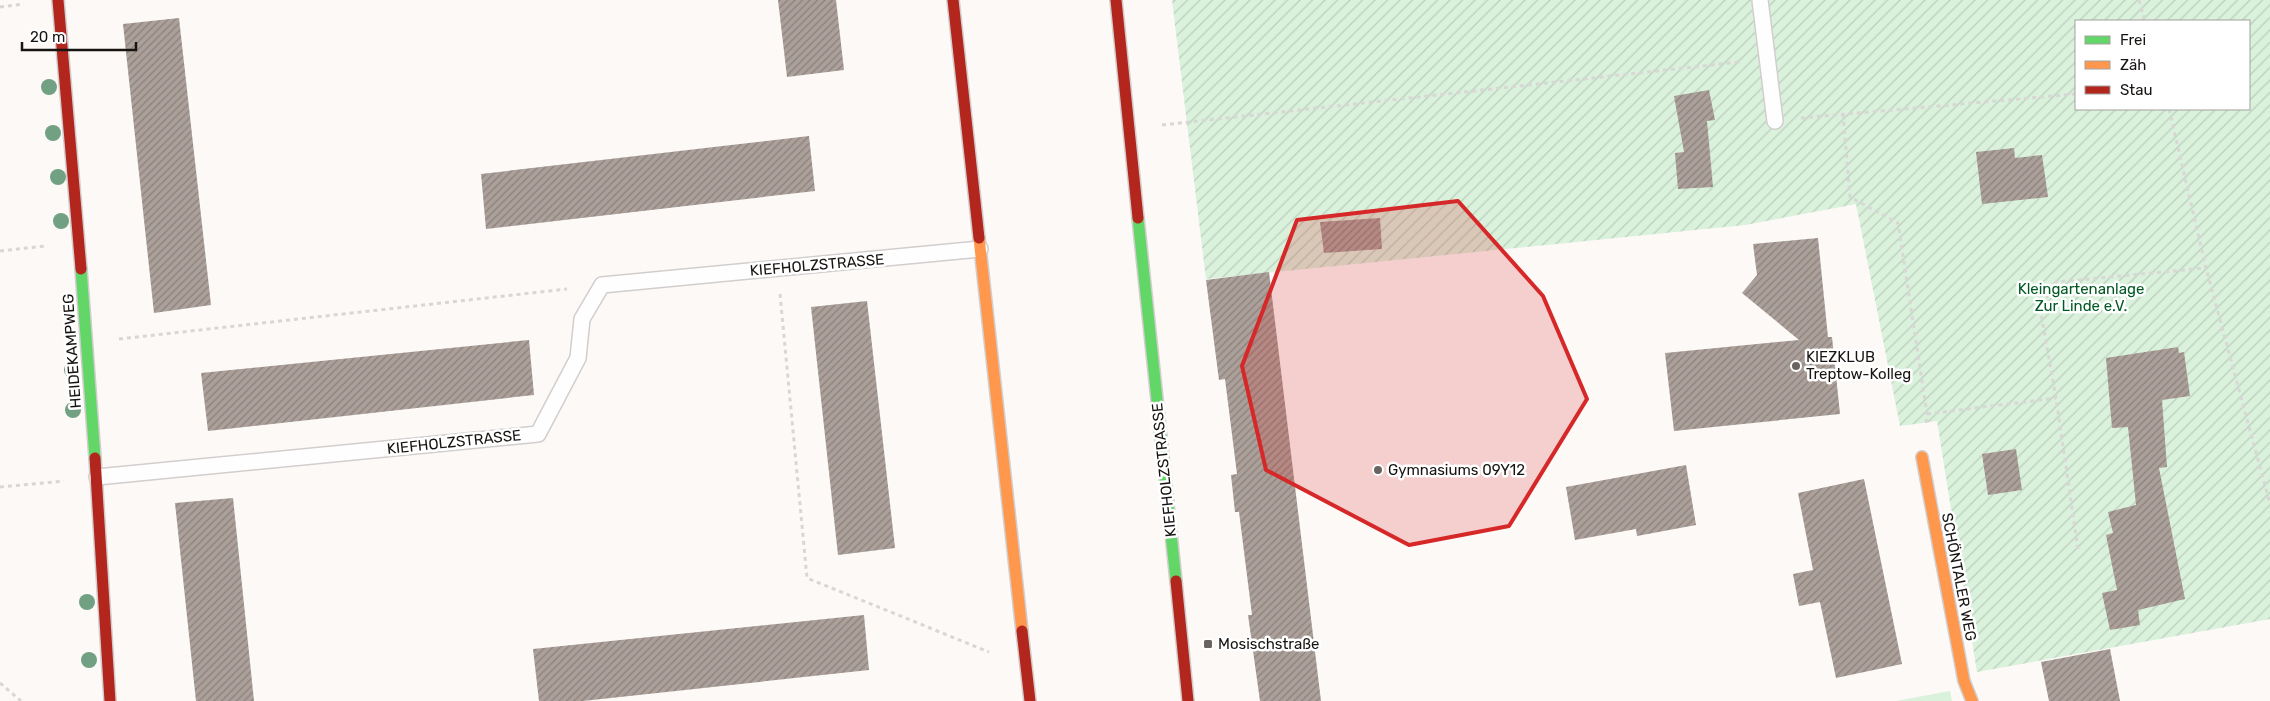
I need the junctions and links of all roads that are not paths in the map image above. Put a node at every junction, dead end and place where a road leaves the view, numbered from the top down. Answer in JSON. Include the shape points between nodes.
{"nodes":[{"id":1,"x":58,"y":0,"type":"edge"},
{"id":2,"x":953,"y":0,"type":"edge"},
{"id":3,"x":1116,"y":0,"type":"edge"},
{"id":4,"x":1760,"y":0,"type":"edge"},
{"id":5,"x":1776,"y":121,"type":"road end"},
{"id":6,"x":980,"y":249,"type":"junction"},
{"id":7,"x":1922,"y":457,"type":"road end"},
{"id":8,"x":97,"y":477,"type":"junction"},
{"id":9,"x":110,"y":701,"type":"edge"},
{"id":10,"x":1030,"y":701,"type":"edge"},
{"id":11,"x":1188,"y":701,"type":"edge"},
{"id":12,"x":1972,"y":701,"type":"edge"}],
"edges":[{"from":1,"to":8,"type":"street","name":"HEIDEKAMPWEG"},
{"from":2,"to":6,"type":"street"},
{"from":3,"to":11,"type":"street","name":"KIEFHOLZSTRASSE"},
{"from":4,"to":5,"type":"lane"},
{"from":6,"to":8,"type":"lane","name":"KIEFHOLZSTRASSE","via":[[602,285],[582,319],[578,358],[538,434]]},
{"from":6,"to":10,"type":"street"},
{"from":7,"to":12,"type":"street","name":"SCHÖNTALER WEG","via":[[1964,681]]},
{"from":8,"to":9,"type":"street","name":"HEIDEKAMPWEG"}]}
